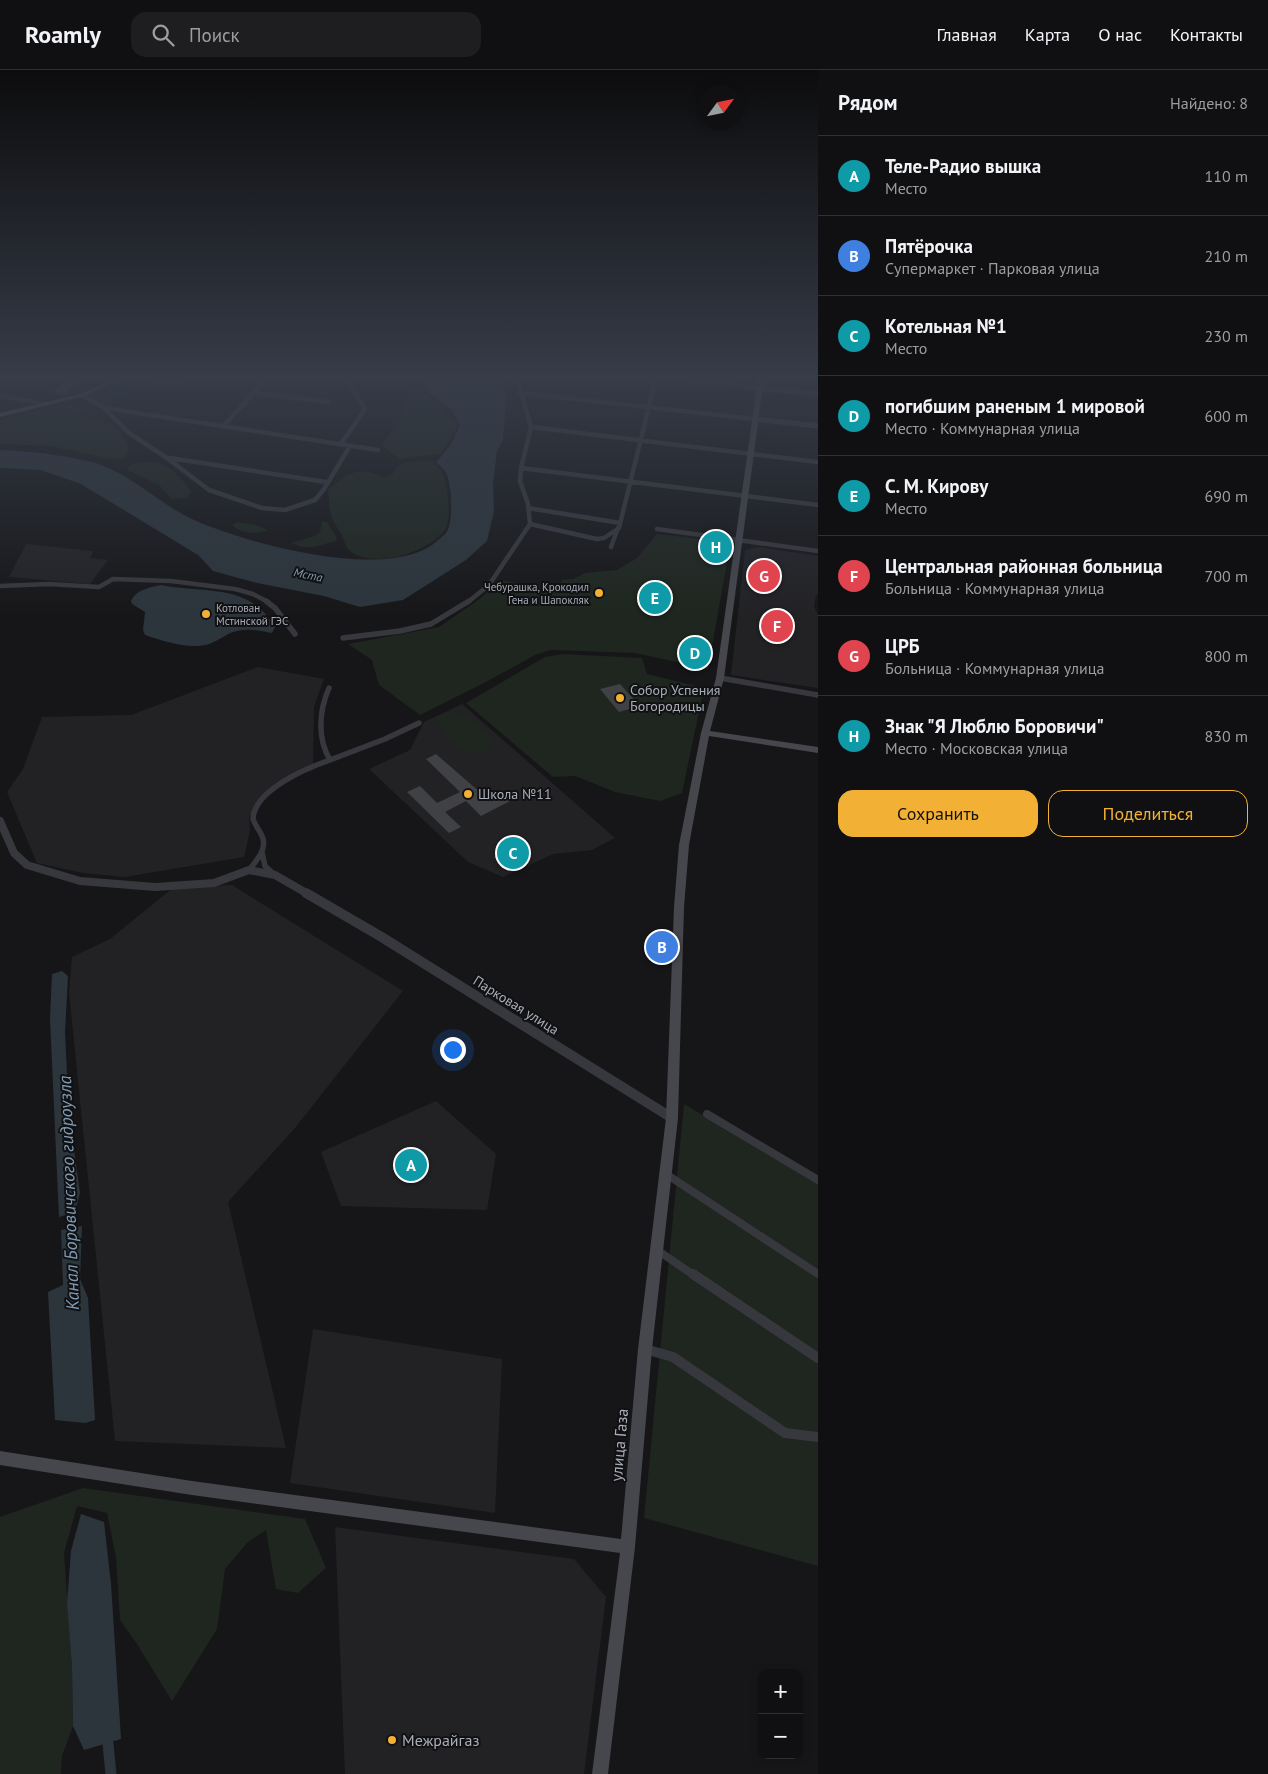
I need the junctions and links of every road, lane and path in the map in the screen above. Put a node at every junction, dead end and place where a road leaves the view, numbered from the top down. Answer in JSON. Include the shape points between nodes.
{"nodes":[{"id":1,"x":167,"y":458,"type":"joint"},
{"id":2,"x":342,"y":458,"type":"edge"},
{"id":3,"x":524,"y":458,"type":"edge"},
{"id":4,"x":636,"y":458,"type":"edge"},
{"id":5,"x":749,"y":458,"type":"edge"},
{"id":6,"x":780,"y":458,"type":"edge"},
{"id":7,"x":818,"y":462,"type":"edge"},
{"id":8,"x":521,"y":468,"type":"junction"},
{"id":9,"x":326,"y":482,"type":"junction"},
{"id":10,"x":628,"y":482,"type":"junction"},
{"id":11,"x":744,"y":496,"type":"junction"},
{"id":12,"x":818,"y":505,"type":"edge"},
{"id":13,"x":528,"y":508,"type":"junction"},
{"id":14,"x":530,"y":524,"type":"junction"},
{"id":15,"x":620,"y":526,"type":"junction"},
{"id":16,"x":657,"y":529,"type":"dead end"},
{"id":17,"x":739,"y":540,"type":"junction"},
{"id":18,"x":611,"y":547,"type":"dead end"},
{"id":19,"x":818,"y":551,"type":"edge"},
{"id":20,"x":0,"y":586,"type":"edge"},
{"id":21,"x":295,"y":634,"type":"dead end"},
{"id":22,"x":343,"y":638,"type":"dead end"},
{"id":23,"x":720,"y":678,"type":"junction"},
{"id":24,"x":329,"y":688,"type":"dead end"},
{"id":25,"x":818,"y":695,"type":"edge"},
{"id":26,"x":419,"y":723,"type":"dead end"},
{"id":27,"x":705,"y":733,"type":"junction"},
{"id":28,"x":818,"y":750,"type":"edge"},
{"id":29,"x":330,"y":760,"type":"junction"},
{"id":30,"x":0,"y":821,"type":"edge"},
{"id":31,"x":262,"y":851,"type":"junction"},
{"id":32,"x":249,"y":870,"type":"junction"},
{"id":33,"x":275,"y":875,"type":"junction"},
{"id":34,"x":707,"y":1114,"type":"dead end"},
{"id":35,"x":672,"y":1118,"type":"junction"},
{"id":36,"x":666,"y":1174,"type":"junction"},
{"id":37,"x":818,"y":1180,"type":"edge"},
{"id":38,"x":657,"y":1250,"type":"junction"},
{"id":39,"x":818,"y":1274,"type":"edge"},
{"id":40,"x":645,"y":1349,"type":"junction"},
{"id":41,"x":818,"y":1358,"type":"edge"},
{"id":42,"x":818,"y":1438,"type":"edge"},
{"id":43,"x":0,"y":1458,"type":"edge"},
{"id":44,"x":628,"y":1547,"type":"junction"},
{"id":45,"x":600,"y":1774,"type":"edge"}],
"edges":[{"from":1,"to":9,"type":"street"},
{"from":1,"to":9,"type":"street","via":[[209,490],[262,508],[285,510],[315,500]]},
{"from":2,"to":9,"type":"street"},
{"from":3,"to":8,"type":"street"},
{"from":4,"to":10,"type":"street"},
{"from":5,"to":11,"type":"main road"},
{"from":6,"to":7,"type":"street"},
{"from":8,"to":10,"type":"street"},
{"from":8,"to":13,"type":"street","via":[[520,481]]},
{"from":10,"to":11,"type":"street"},
{"from":10,"to":15,"type":"street"},
{"from":11,"to":12,"type":"street"},
{"from":11,"to":17,"type":"main road"},
{"from":13,"to":14,"type":"street"},
{"from":13,"to":15,"type":"street"},
{"from":14,"to":15,"type":"street","via":[[597,539],[604,538]]},
{"from":14,"to":22,"type":"street","via":[[489,585],[462,607],[431,624]]},
{"from":15,"to":18,"type":"street"},
{"from":16,"to":17,"type":"street"},
{"from":17,"to":19,"type":"street"},
{"from":17,"to":23,"type":"main road"},
{"from":20,"to":21,"type":"street","via":[[35,583],[100,587],[113,579],[225,586],[269,602]]},
{"from":23,"to":25,"type":"street"},
{"from":23,"to":27,"type":"main road"},
{"from":24,"to":29,"type":"street","via":[[321,719],[324,752]]},
{"from":26,"to":29,"type":"street"},
{"from":27,"to":28,"type":"main road"},
{"from":27,"to":35,"type":"main road","via":[[684,845]]},
{"from":29,"to":31,"type":"street","via":[[289,776],[254,811],[253,818],[264,844]]},
{"from":30,"to":32,"type":"street","via":[[14,853],[27,865],[80,881],[155,887],[214,883]]},
{"from":31,"to":32,"type":"street"},
{"from":31,"to":33,"type":"street","via":[[265,866]]},
{"from":32,"to":33,"type":"street","name":"Парковая улица"},
{"from":33,"to":35,"type":"street","name":"Парковая улица","via":[[380,936]]},
{"from":34,"to":37,"type":"street"},
{"from":35,"to":36,"type":"main road","name":"улица Газа"},
{"from":36,"to":38,"type":"main road","name":"улица Газа"},
{"from":36,"to":39,"type":"street"},
{"from":38,"to":40,"type":"main road","name":"улица Газа"},
{"from":38,"to":41,"type":"street"},
{"from":40,"to":42,"type":"street","via":[[672,1357],[785,1433]]},
{"from":40,"to":44,"type":"main road","name":"улица Газа"},
{"from":43,"to":44,"type":"main road","via":[[192,1488]]},
{"from":44,"to":45,"type":"main road","name":"улица Газа"}]}
